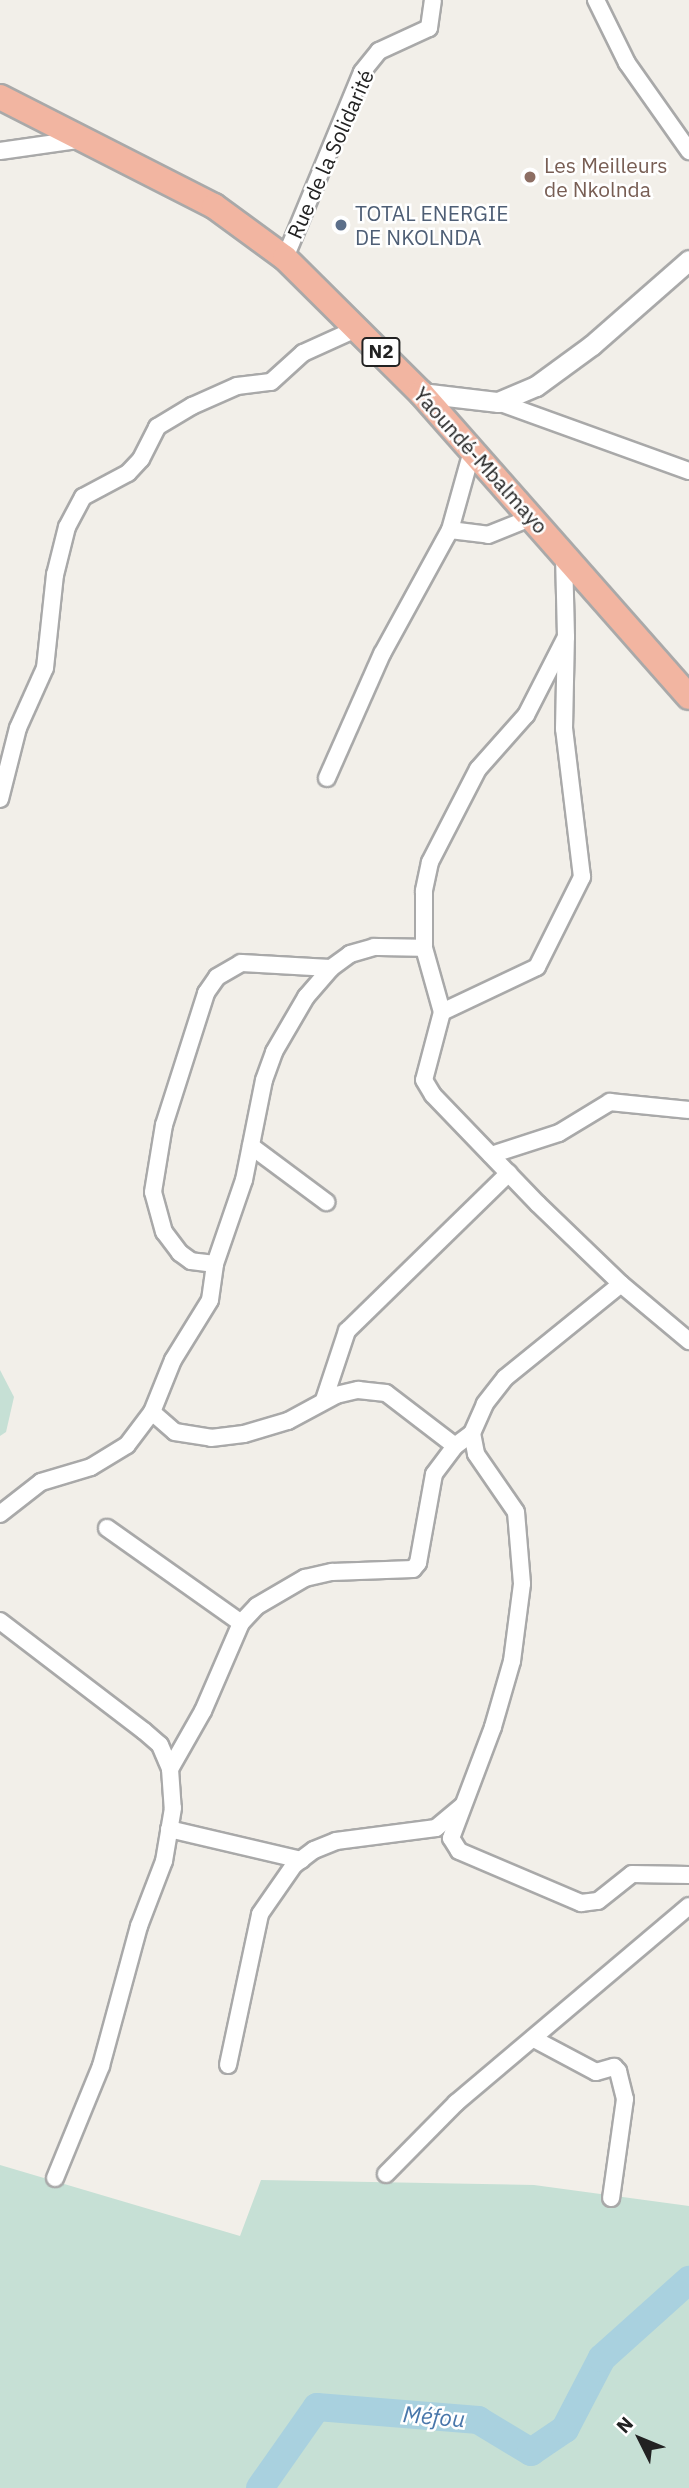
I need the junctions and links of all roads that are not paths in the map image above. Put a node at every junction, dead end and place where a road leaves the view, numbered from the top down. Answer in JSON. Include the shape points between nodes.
{"nodes":[{"id":1,"x":433,"y":0,"type":"edge"},
{"id":2,"x":596,"y":0,"type":"edge"},
{"id":3,"x":0,"y":97,"type":"edge"},
{"id":4,"x":86,"y":139,"type":"junction"},
{"id":5,"x":0,"y":151,"type":"edge"},
{"id":6,"x":689,"y":151,"type":"edge"},
{"id":7,"x":285,"y":258,"type":"junction"},
{"id":8,"x":689,"y":260,"type":"edge"},
{"id":9,"x":358,"y":328,"type":"junction"},
{"id":10,"x":421,"y":393,"type":"junction"},
{"id":11,"x":498,"y":402,"type":"junction"},
{"id":12,"x":472,"y":451,"type":"junction"},
{"id":13,"x":689,"y":471,"type":"edge"},
{"id":14,"x":533,"y":517,"type":"junction"},
{"id":15,"x":450,"y":530,"type":"junction"},
{"id":16,"x":563,"y":550,"type":"junction"},
{"id":17,"x":566,"y":637,"type":"junction"},
{"id":18,"x":689,"y":697,"type":"edge"},
{"id":19,"x":327,"y":778,"type":"dead end"},
{"id":20,"x":0,"y":799,"type":"edge"},
{"id":21,"x":424,"y":948,"type":"junction"},
{"id":22,"x":331,"y":968,"type":"junction"},
{"id":23,"x":442,"y":1012,"type":"junction"},
{"id":24,"x":689,"y":1110,"type":"edge"},
{"id":25,"x":251,"y":1146,"type":"junction"},
{"id":26,"x":491,"y":1155,"type":"junction"},
{"id":27,"x":509,"y":1173,"type":"junction"},
{"id":28,"x":326,"y":1202,"type":"dead end"},
{"id":29,"x":215,"y":1265,"type":"junction"},
{"id":30,"x":621,"y":1284,"type":"junction"},
{"id":31,"x":689,"y":1341,"type":"edge"},
{"id":32,"x":324,"y":1400,"type":"junction"},
{"id":33,"x":152,"y":1412,"type":"junction"},
{"id":34,"x":472,"y":1433,"type":"junction"},
{"id":35,"x":454,"y":1446,"type":"junction"},
{"id":36,"x":0,"y":1514,"type":"edge"},
{"id":37,"x":107,"y":1528,"type":"dead end"},
{"id":38,"x":0,"y":1621,"type":"edge"},
{"id":39,"x":241,"y":1623,"type":"junction"},
{"id":40,"x":170,"y":1769,"type":"junction"},
{"id":41,"x":464,"y":1805,"type":"junction"},
{"id":42,"x":169,"y":1829,"type":"junction"},
{"id":43,"x":300,"y":1860,"type":"junction"},
{"id":44,"x":689,"y":1875,"type":"edge"},
{"id":45,"x":689,"y":1906,"type":"edge"},
{"id":46,"x":534,"y":2039,"type":"junction"},
{"id":47,"x":228,"y":2065,"type":"dead end"},
{"id":48,"x":386,"y":2174,"type":"dead end"},
{"id":49,"x":55,"y":2178,"type":"dead end"},
{"id":50,"x":611,"y":2198,"type":"dead end"}],
"edges":[{"from":1,"to":7,"type":"street","name":"Rue de la Solidarité","via":[[429,29],[379,51],[362,72]]},
{"from":2,"to":6,"type":"street","via":[[627,64]]},
{"from":3,"to":4,"type":"highway","name":"Yaoundé-Mbalmayo","number":"N2"},
{"from":4,"to":5,"type":"street"},
{"from":4,"to":7,"type":"highway","name":"Yaoundé-Mbalmayo","number":"N2","via":[[214,206]]},
{"from":7,"to":9,"type":"highway","name":"Yaoundé-Mbalmayo","number":"N2"},
{"from":8,"to":11,"type":"street","via":[[592,345],[536,386]]},
{"from":9,"to":10,"type":"highway","name":"Yaoundé-Mbalmayo","number":"N2"},
{"from":9,"to":20,"type":"street","via":[[303,353],[271,382],[237,386],[158,427],[141,460],[128,473],[83,497],[67,527],[55,575],[45,668],[18,728]]},
{"from":10,"to":11,"type":"street"},
{"from":10,"to":12,"type":"highway","name":"Yaoundé-Mbalmayo","number":"N2"},
{"from":11,"to":13,"type":"street"},
{"from":12,"to":14,"type":"highway","name":"Yaoundé-Mbalmayo","number":"N2"},
{"from":12,"to":15,"type":"street"},
{"from":14,"to":15,"type":"street","via":[[488,535]]},
{"from":14,"to":16,"type":"highway","name":"Yaoundé-Mbalmayo","number":"N2"},
{"from":15,"to":19,"type":"street","via":[[382,654]]},
{"from":16,"to":17,"type":"street"},
{"from":16,"to":18,"type":"highway","name":"Yaoundé-Mbalmayo","number":"N2"},
{"from":17,"to":21,"type":"street","via":[[526,715],[478,769],[440,841],[424,891]]},
{"from":17,"to":23,"type":"street","via":[[564,729],[582,877],[537,967]]},
{"from":21,"to":22,"type":"street","via":[[374,947]]},
{"from":21,"to":23,"type":"street"},
{"from":22,"to":25,"type":"street","via":[[306,997],[274,1052]]},
{"from":22,"to":29,"type":"street","via":[[241,962],[217,977],[206,993],[164,1125],[153,1192],[164,1232],[180,1253],[191,1261]]},
{"from":23,"to":26,"type":"street","via":[[424,1080]]},
{"from":24,"to":26,"type":"street","via":[[610,1102],[559,1133]]},
{"from":25,"to":28,"type":"street"},
{"from":25,"to":29,"type":"street"},
{"from":26,"to":27,"type":"street"},
{"from":27,"to":30,"type":"street"},
{"from":27,"to":32,"type":"street","via":[[347,1331]]},
{"from":29,"to":33,"type":"street","via":[[210,1300],[173,1360]]},
{"from":30,"to":31,"type":"street"},
{"from":30,"to":34,"type":"street","via":[[505,1378],[485,1404]]},
{"from":32,"to":33,"type":"street","via":[[288,1421],[211,1438],[175,1432]]},
{"from":32,"to":35,"type":"street","via":[[358,1390],[386,1393]]},
{"from":33,"to":36,"type":"street","via":[[127,1445],[91,1467],[41,1482]]},
{"from":34,"to":35,"type":"street"},
{"from":34,"to":41,"type":"street","via":[[476,1454],[516,1512],[522,1584],[508,1674]]},
{"from":35,"to":39,"type":"street","via":[[434,1474],[418,1563],[413,1569],[332,1572],[305,1578],[257,1606]]},
{"from":37,"to":39,"type":"street"},
{"from":38,"to":40,"type":"street","via":[[144,1731],[160,1745]]},
{"from":39,"to":40,"type":"street","via":[[203,1712]]},
{"from":40,"to":42,"type":"street","via":[[173,1808]]},
{"from":41,"to":43,"type":"street","via":[[436,1828],[336,1841]]},
{"from":41,"to":44,"type":"street","via":[[451,1838],[459,1851],[581,1903],[598,1901],[632,1874]]},
{"from":42,"to":43,"type":"street"},
{"from":42,"to":49,"type":"street","via":[[164,1861],[139,1927],[101,2066]]},
{"from":43,"to":47,"type":"street","via":[[277,1884],[260,1914]]},
{"from":45,"to":46,"type":"street"},
{"from":46,"to":48,"type":"street","via":[[456,2103]]},
{"from":46,"to":50,"type":"street","via":[[596,2071],[614,2067],[618,2071],[625,2099]]}]}
